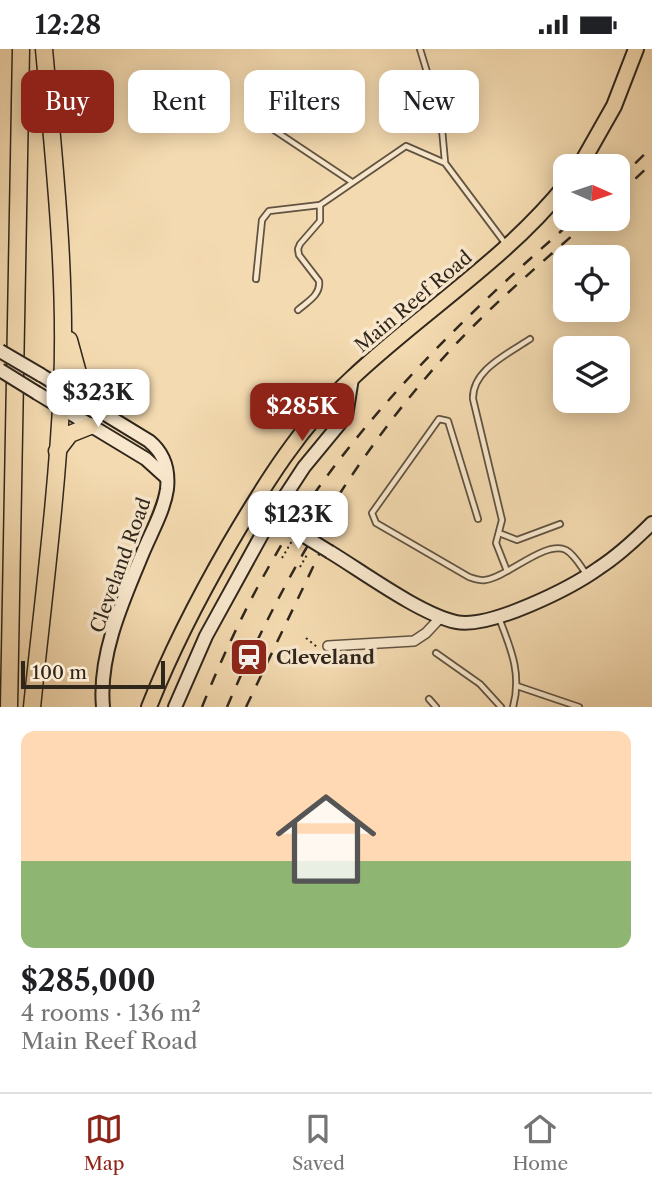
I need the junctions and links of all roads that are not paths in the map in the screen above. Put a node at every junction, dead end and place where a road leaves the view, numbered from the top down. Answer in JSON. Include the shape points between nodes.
{"nodes":[{"id":1,"x":21,"y":49,"type":"edge"},
{"id":2,"x":44,"y":49,"type":"edge"},
{"id":3,"x":420,"y":49,"type":"edge"},
{"id":4,"x":636,"y":49,"type":"edge"},
{"id":5,"x":278,"y":133,"type":"edge"},
{"id":6,"x":587,"y":154,"type":"edge"},
{"id":7,"x":445,"y":163,"type":"junction"},
{"id":8,"x":352,"y":182,"type":"junction"},
{"id":9,"x":553,"y":200,"type":"edge"},
{"id":10,"x":320,"y":205,"type":"junction"},
{"id":11,"x":508,"y":246,"type":"junction"},
{"id":12,"x":59,"y":247,"type":"junction"},
{"id":13,"x":256,"y":279,"type":"dead end"},
{"id":14,"x":298,"y":310,"type":"dead end"},
{"id":15,"x":530,"y":339,"type":"dead end"},
{"id":16,"x":0,"y":351,"type":"edge"},
{"id":17,"x":0,"y":370,"type":"edge"},
{"id":18,"x":352,"y":378,"type":"junction"},
{"id":19,"x":62,"y":387,"type":"junction"},
{"id":20,"x":60,"y":408,"type":"junction"},
{"id":21,"x":102,"y":411,"type":"junction"},
{"id":22,"x":90,"y":426,"type":"junction"},
{"id":23,"x":56,"y":453,"type":"junction"},
{"id":24,"x":167,"y":478,"type":"junction"},
{"id":25,"x":278,"y":519,"type":"junction"},
{"id":26,"x":478,"y":519,"type":"dead end"},
{"id":27,"x":652,"y":523,"type":"edge"},
{"id":28,"x":560,"y":524,"type":"dead end"},
{"id":29,"x":499,"y":533,"type":"junction"},
{"id":30,"x":507,"y":571,"type":"junction"},
{"id":31,"x":587,"y":576,"type":"junction"},
{"id":32,"x":441,"y":617,"type":"junction"},
{"id":33,"x":498,"y":617,"type":"junction"},
{"id":34,"x":328,"y":646,"type":"road end"},
{"id":35,"x":436,"y":653,"type":"dead end"},
{"id":36,"x":517,"y":686,"type":"junction"},
{"id":37,"x":429,"y":699,"type":"dead end"},
{"id":38,"x":9,"y":707,"type":"edge"},
{"id":39,"x":32,"y":707,"type":"edge"},
{"id":40,"x":103,"y":707,"type":"edge"},
{"id":41,"x":149,"y":707,"type":"edge"},
{"id":42,"x":176,"y":707,"type":"edge"},
{"id":43,"x":436,"y":707,"type":"edge"},
{"id":44,"x":501,"y":707,"type":"edge"},
{"id":45,"x":513,"y":707,"type":"edge"},
{"id":46,"x":579,"y":707,"type":"edge"}],
"edges":[{"from":1,"to":38,"type":"highway"},
{"from":2,"to":12,"type":"highway"},
{"from":3,"to":7,"type":"lane","via":[[440,118]]},
{"from":4,"to":6,"type":"main road","via":[[614,106]]},
{"from":5,"to":8,"type":"lane"},
{"from":7,"to":8,"type":"lane","via":[[406,146]]},
{"from":7,"to":11,"type":"lane"},
{"from":8,"to":10,"type":"lane"},
{"from":9,"to":11,"type":"main road","name":"Main Reef Road"},
{"from":10,"to":13,"type":"lane","via":[[265,214]]},
{"from":10,"to":14,"type":"lane","via":[[320,221],[299,249],[320,286]]},
{"from":11,"to":18,"type":"main road","name":"Main Reef Road"},
{"from":12,"to":19,"type":"highway"},
{"from":12,"to":21,"type":"highway","via":[[73,362]]},
{"from":15,"to":29,"type":"lane","via":[[480,375],[472,391],[502,520]]},
{"from":16,"to":19,"type":"street","name":"Cleveland Road","bridge":true},
{"from":17,"to":20,"type":"street","name":"Cleveland Road","bridge":true},
{"from":18,"to":25,"type":"street","via":[[346,416],[304,467]]},
{"from":18,"to":41,"type":"main road","name":"Main Reef Road","via":[[304,429],[248,512],[194,608]]},
{"from":19,"to":20,"type":"highway"},
{"from":19,"to":21,"type":"street","name":"Cleveland Road"},
{"from":20,"to":22,"type":"street","name":"Cleveland Road"},
{"from":20,"to":23,"type":"highway"},
{"from":21,"to":24,"type":"street","name":"Cleveland Road","via":[[156,447],[167,465]]},
{"from":22,"to":23,"type":"highway","via":[[71,433]]},
{"from":22,"to":24,"type":"street","name":"Cleveland Road","via":[[146,459]]},
{"from":23,"to":39,"type":"highway"},
{"from":24,"to":40,"type":"street","name":"Cleveland Road","via":[[165,498],[113,635],[103,678]]},
{"from":25,"to":32,"type":"street","bridge":true},
{"from":25,"to":42,"type":"street","via":[[206,636]]},
{"from":26,"to":30,"type":"lane","via":[[448,421],[439,419],[372,513],[373,519],[469,577],[488,580]]},
{"from":27,"to":31,"type":"street","via":[[611,561]]},
{"from":28,"to":29,"type":"lane","via":[[524,539]]},
{"from":29,"to":30,"type":"lane","via":[[497,549]]},
{"from":30,"to":31,"type":"lane","via":[[559,548],[574,557]]},
{"from":31,"to":33,"type":"street"},
{"from":32,"to":33,"type":"street","via":[[466,623]]},
{"from":32,"to":34,"type":"street","via":[[414,641]]},
{"from":33,"to":36,"type":"lane","via":[[516,663]]},
{"from":35,"to":44,"type":"lane","via":[[480,684]]},
{"from":36,"to":45,"type":"lane"},
{"from":36,"to":46,"type":"lane"},
{"from":37,"to":43,"type":"lane"}]}
